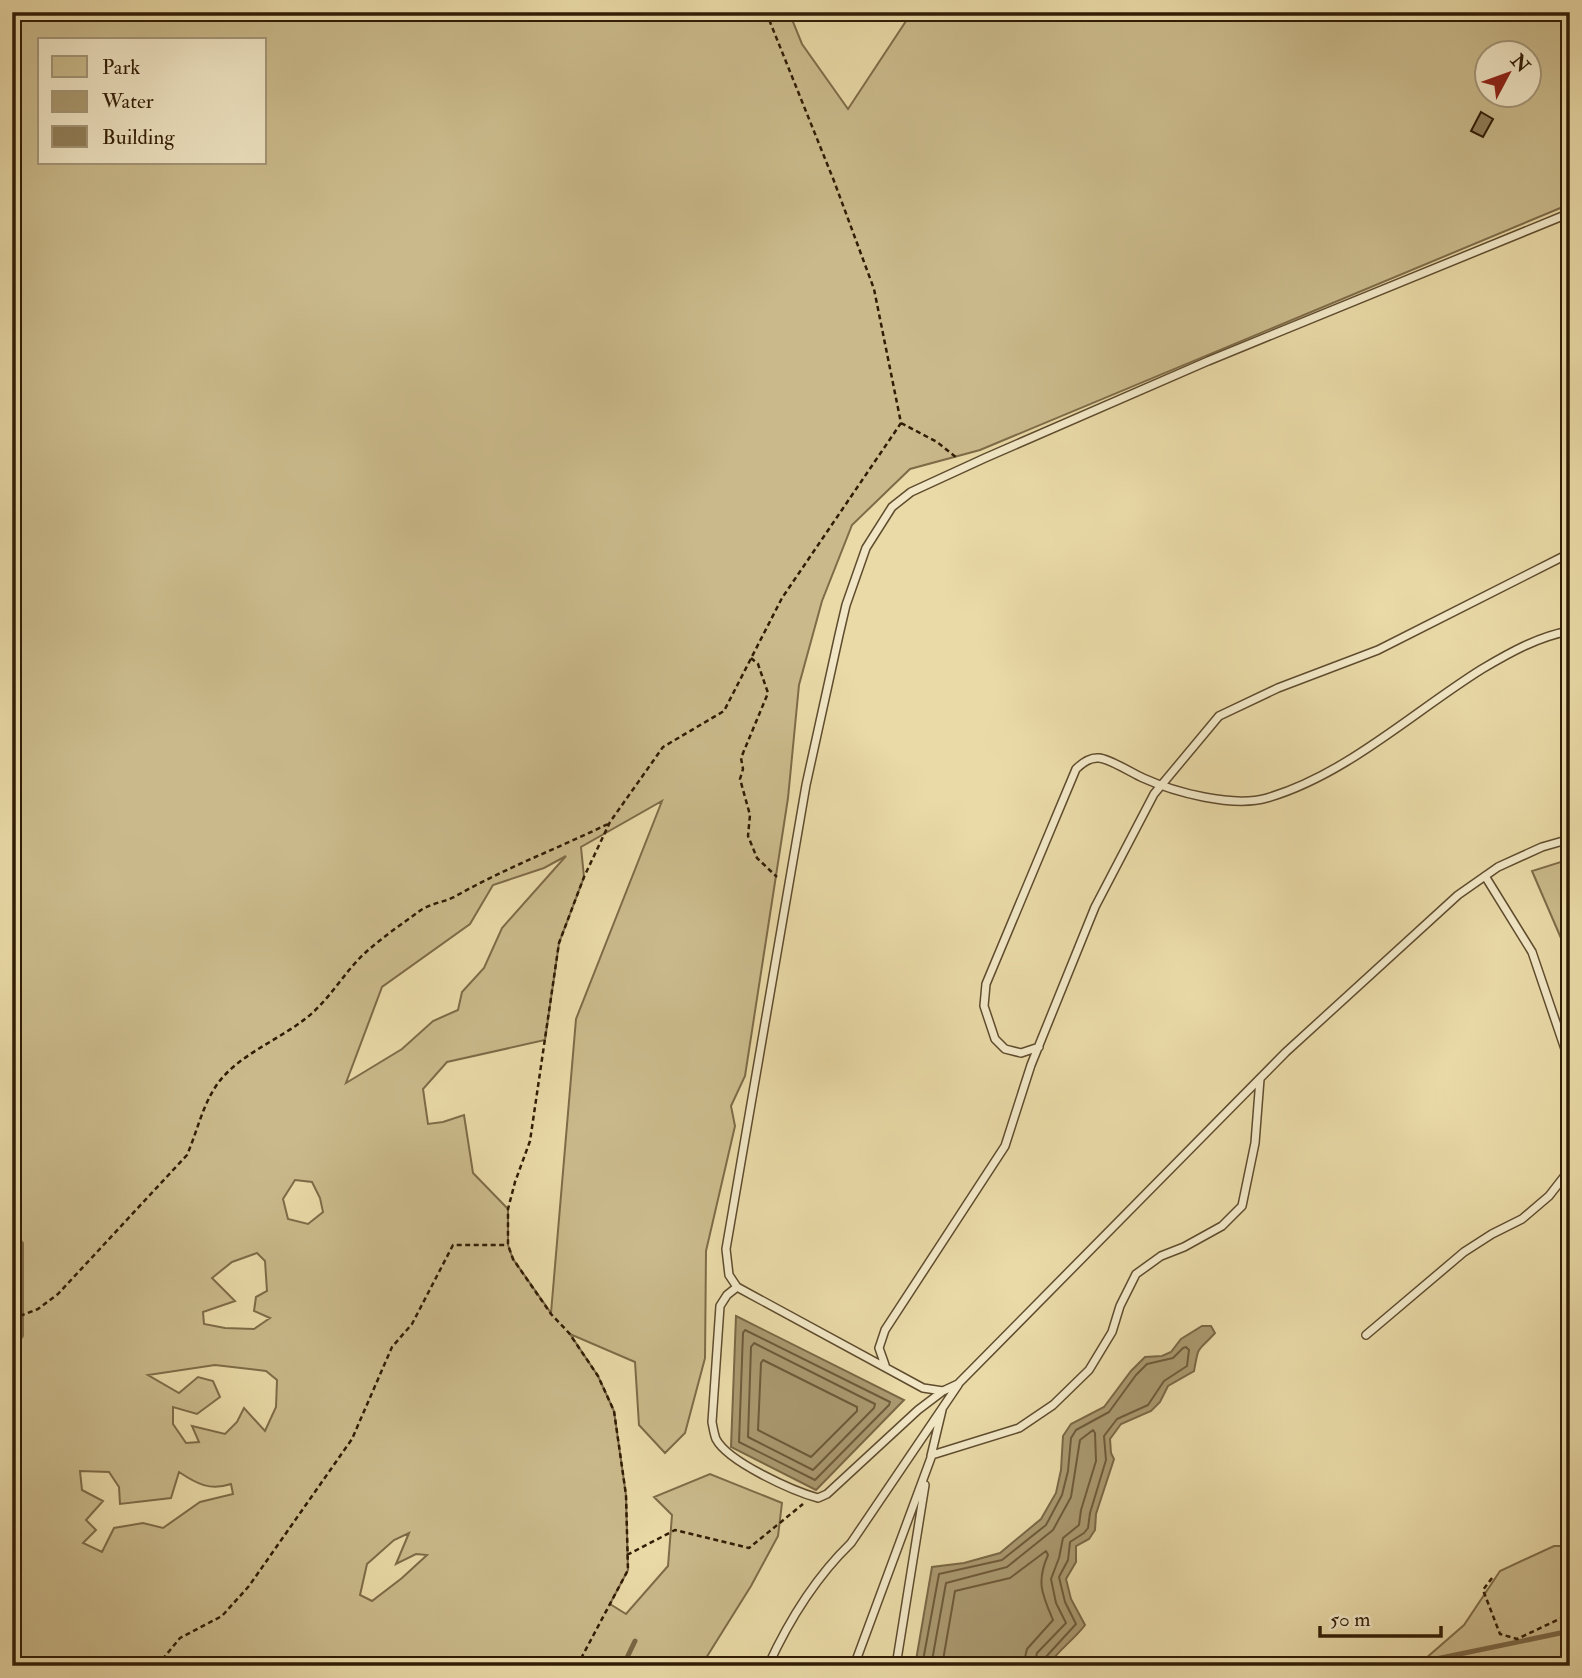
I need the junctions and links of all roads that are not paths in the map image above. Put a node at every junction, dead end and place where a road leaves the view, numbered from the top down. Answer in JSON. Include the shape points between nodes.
{"nodes":[{"id":1,"x":1570,"y":213,"type":"edge"},
{"id":2,"x":1570,"y":554,"type":"edge"},
{"id":3,"x":1570,"y":631,"type":"edge"},
{"id":4,"x":1160,"y":786,"type":"junction"},
{"id":5,"x":1570,"y":839,"type":"edge"},
{"id":6,"x":1485,"y":876,"type":"junction"},
{"id":7,"x":1039,"y":1047,"type":"junction"},
{"id":8,"x":1260,"y":1079,"type":"junction"},
{"id":9,"x":1570,"y":1079,"type":"edge"},
{"id":10,"x":1570,"y":1169,"type":"edge"},
{"id":11,"x":737,"y":1287,"type":"junction"},
{"id":12,"x":1366,"y":1335,"type":"dead end"},
{"id":13,"x":885,"y":1365,"type":"junction"},
{"id":14,"x":958,"y":1384,"type":"junction"},
{"id":15,"x":943,"y":1391,"type":"junction"},
{"id":16,"x":943,"y":1406,"type":"junction"},
{"id":17,"x":932,"y":1455,"type":"junction"},
{"id":18,"x":768,"y":1666,"type":"edge"},
{"id":19,"x":855,"y":1666,"type":"edge"},
{"id":20,"x":896,"y":1666,"type":"edge"}],
"edges":[{"from":1,"to":11,"type":"lane","via":[[1208,361],[967,466],[911,492],[891,507],[866,548],[841,625],[806,785],[726,1250],[729,1275]]},
{"from":2,"to":4,"type":"lane","via":[[1378,650],[1219,716]]},
{"from":3,"to":4,"type":"lane","via":[[1550,634],[1500,659],[1353,758],[1265,799],[1232,801]]},
{"from":4,"to":7,"type":"lane","via":[[1095,907]]},
{"from":4,"to":7,"type":"lane","via":[[1099,758],[1084,761],[1076,769],[986,984],[984,1006],[995,1039],[1005,1049],[1021,1053]]},
{"from":5,"to":6,"type":"lane","via":[[1542,846]]},
{"from":6,"to":8,"type":"lane","via":[[1458,895]]},
{"from":6,"to":9,"type":"lane","via":[[1532,952],[1565,1049]]},
{"from":7,"to":13,"type":"lane","via":[[1005,1146],[886,1330],[879,1348]]},
{"from":8,"to":14,"type":"lane"},
{"from":8,"to":17,"type":"lane","via":[[1255,1143],[1242,1206],[1222,1226],[1161,1256],[1136,1274],[1112,1332],[1089,1370],[1053,1405],[1019,1428]]},
{"from":10,"to":12,"type":"lane","via":[[1549,1196],[1522,1219],[1464,1252]]},
{"from":11,"to":13,"type":"lane"},
{"from":11,"to":15,"type":"lane","via":[[720,1306],[712,1422],[716,1439],[746,1466],[818,1498]]},
{"from":13,"to":15,"type":"lane","via":[[923,1388]]},
{"from":14,"to":15,"type":"lane"},
{"from":14,"to":16,"type":"lane"},
{"from":16,"to":17,"type":"lane"},
{"from":16,"to":18,"type":"lane","via":[[851,1543],[811,1588]]},
{"from":17,"to":19,"type":"lane"},
{"from":17,"to":20,"type":"lane"}]}
